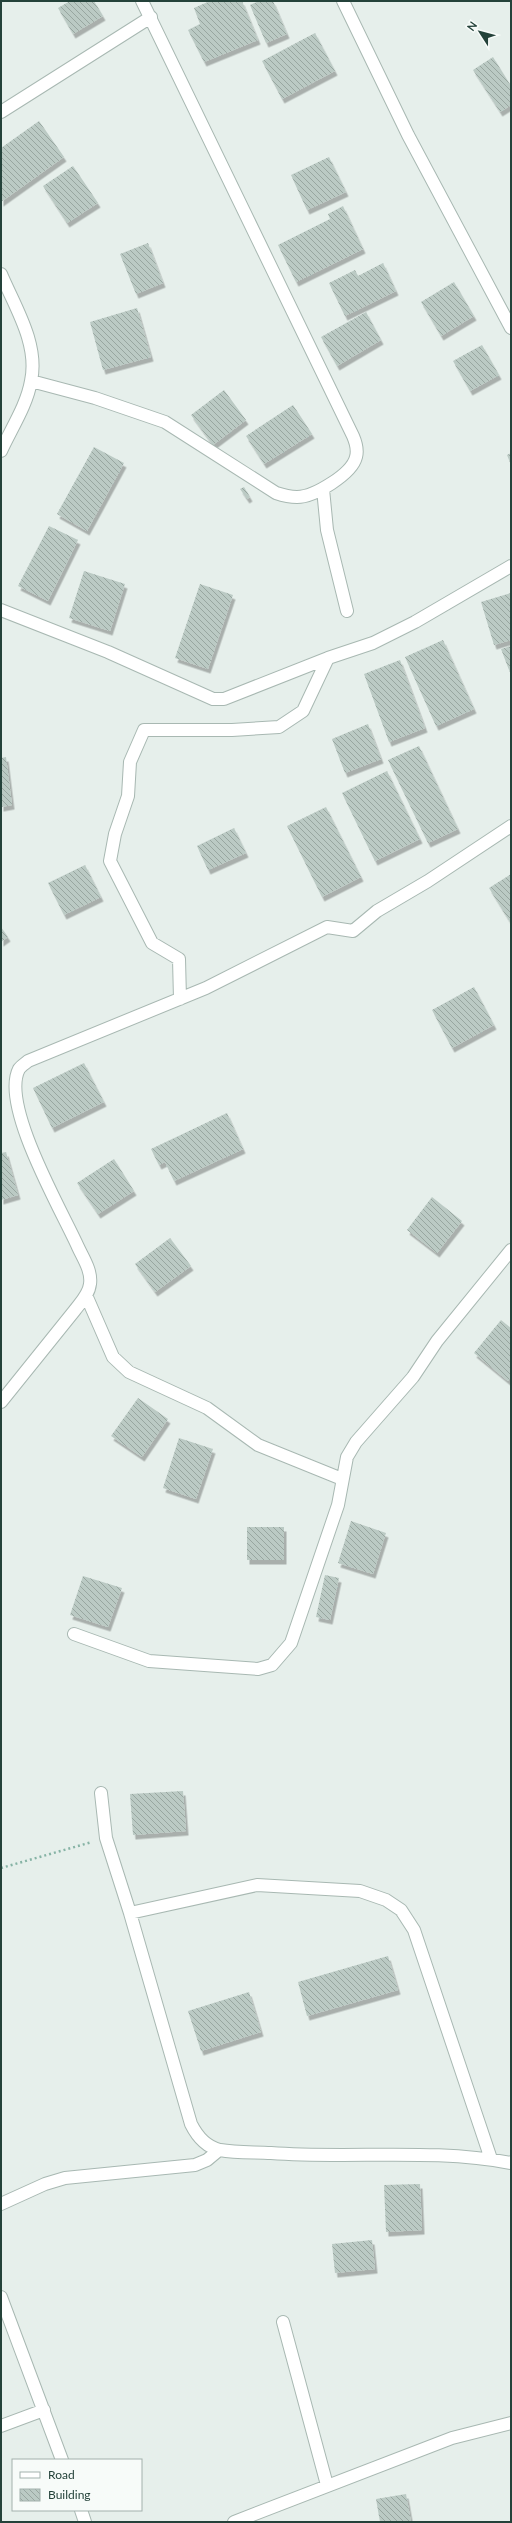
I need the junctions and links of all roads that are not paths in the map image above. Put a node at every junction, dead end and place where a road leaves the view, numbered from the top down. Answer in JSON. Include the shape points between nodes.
{"nodes":[{"id":1,"x":142,"y":1,"type":"edge"},
{"id":2,"x":343,"y":1,"type":"edge"},
{"id":3,"x":151,"y":17,"type":"junction"},
{"id":4,"x":1,"y":112,"type":"edge"},
{"id":5,"x":1,"y":274,"type":"edge"},
{"id":6,"x":511,"y":328,"type":"edge"},
{"id":7,"x":31,"y":381,"type":"junction"},
{"id":8,"x":1,"y":451,"type":"edge"},
{"id":9,"x":323,"y":489,"type":"junction"},
{"id":10,"x":511,"y":566,"type":"edge"},
{"id":11,"x":1,"y":610,"type":"edge"},
{"id":12,"x":347,"y":611,"type":"dead end"},
{"id":13,"x":328,"y":658,"type":"junction"},
{"id":14,"x":511,"y":826,"type":"edge"},
{"id":15,"x":180,"y":1000,"type":"junction"},
{"id":16,"x":511,"y":1250,"type":"edge"},
{"id":17,"x":86,"y":1295,"type":"junction"},
{"id":18,"x":1,"y":1402,"type":"edge"},
{"id":19,"x":342,"y":1479,"type":"junction"},
{"id":20,"x":74,"y":1634,"type":"dead end"},
{"id":21,"x":101,"y":1793,"type":"dead end"},
{"id":22,"x":130,"y":1913,"type":"junction"},
{"id":23,"x":219,"y":2150,"type":"junction"},
{"id":24,"x":491,"y":2159,"type":"junction"},
{"id":25,"x":511,"y":2163,"type":"edge"},
{"id":26,"x":1,"y":2204,"type":"edge"},
{"id":27,"x":1,"y":2297,"type":"edge"},
{"id":28,"x":283,"y":2322,"type":"dead end"},
{"id":29,"x":44,"y":2410,"type":"junction"},
{"id":30,"x":511,"y":2423,"type":"edge"},
{"id":31,"x":1,"y":2426,"type":"edge"},
{"id":32,"x":62,"y":2459,"type":"edge"},
{"id":33,"x":327,"y":2485,"type":"junction"},
{"id":34,"x":81,"y":2511,"type":"edge"},
{"id":35,"x":85,"y":2522,"type":"edge"},
{"id":36,"x":234,"y":2522,"type":"edge"}],
"edges":[{"from":1,"to":3,"type":"street"},
{"from":2,"to":6,"type":"street","via":[[408,135]]},
{"from":3,"to":4,"type":"street"},
{"from":3,"to":9,"type":"street","via":[[355,442],[356,457],[352,467]]},
{"from":5,"to":7,"type":"street","via":[[31,345]]},
{"from":7,"to":8,"type":"street"},
{"from":7,"to":9,"type":"street","via":[[165,422],[276,493],[298,497]]},
{"from":9,"to":12,"type":"street","via":[[326,530]]},
{"from":10,"to":13,"type":"street","via":[[408,626],[373,643]]},
{"from":11,"to":13,"type":"street","via":[[108,652],[213,699],[224,699]]},
{"from":13,"to":15,"type":"street","via":[[303,711],[279,727],[144,730],[141,736],[130,762],[128,796],[115,834],[110,861],[152,943],[179,959]]},
{"from":14,"to":15,"type":"street","via":[[377,911],[352,931],[327,927]]},
{"from":15,"to":17,"type":"street","via":[[28,1061],[19,1068],[16,1077],[16,1109],[35,1162],[63,1213],[90,1272],[90,1284]]},
{"from":16,"to":19,"type":"street","via":[[437,1341],[413,1376],[356,1442],[347,1457]]},
{"from":17,"to":18,"type":"street"},
{"from":17,"to":19,"type":"street","via":[[113,1357],[129,1372],[207,1408],[258,1445]]},
{"from":19,"to":20,"type":"street","via":[[338,1505],[300,1621],[291,1643],[272,1665],[258,1669],[149,1661]]},
{"from":21,"to":22,"type":"street","via":[[106,1838]]},
{"from":22,"to":23,"type":"street","via":[[191,2124],[196,2136]]},
{"from":22,"to":24,"type":"street","via":[[257,1885],[360,1891],[386,1900],[401,1910],[414,1930]]},
{"from":23,"to":24,"type":"street","via":[[310,2156],[421,2155]]},
{"from":23,"to":26,"type":"street","via":[[207,2160],[195,2165],[65,2178]]},
{"from":24,"to":25,"type":"street"},
{"from":27,"to":29,"type":"street"},
{"from":28,"to":33,"type":"street"},
{"from":29,"to":31,"type":"street"},
{"from":29,"to":32,"type":"street"},
{"from":30,"to":33,"type":"street","via":[[452,2438]]},
{"from":33,"to":36,"type":"street"},
{"from":34,"to":35,"type":"street"}]}
